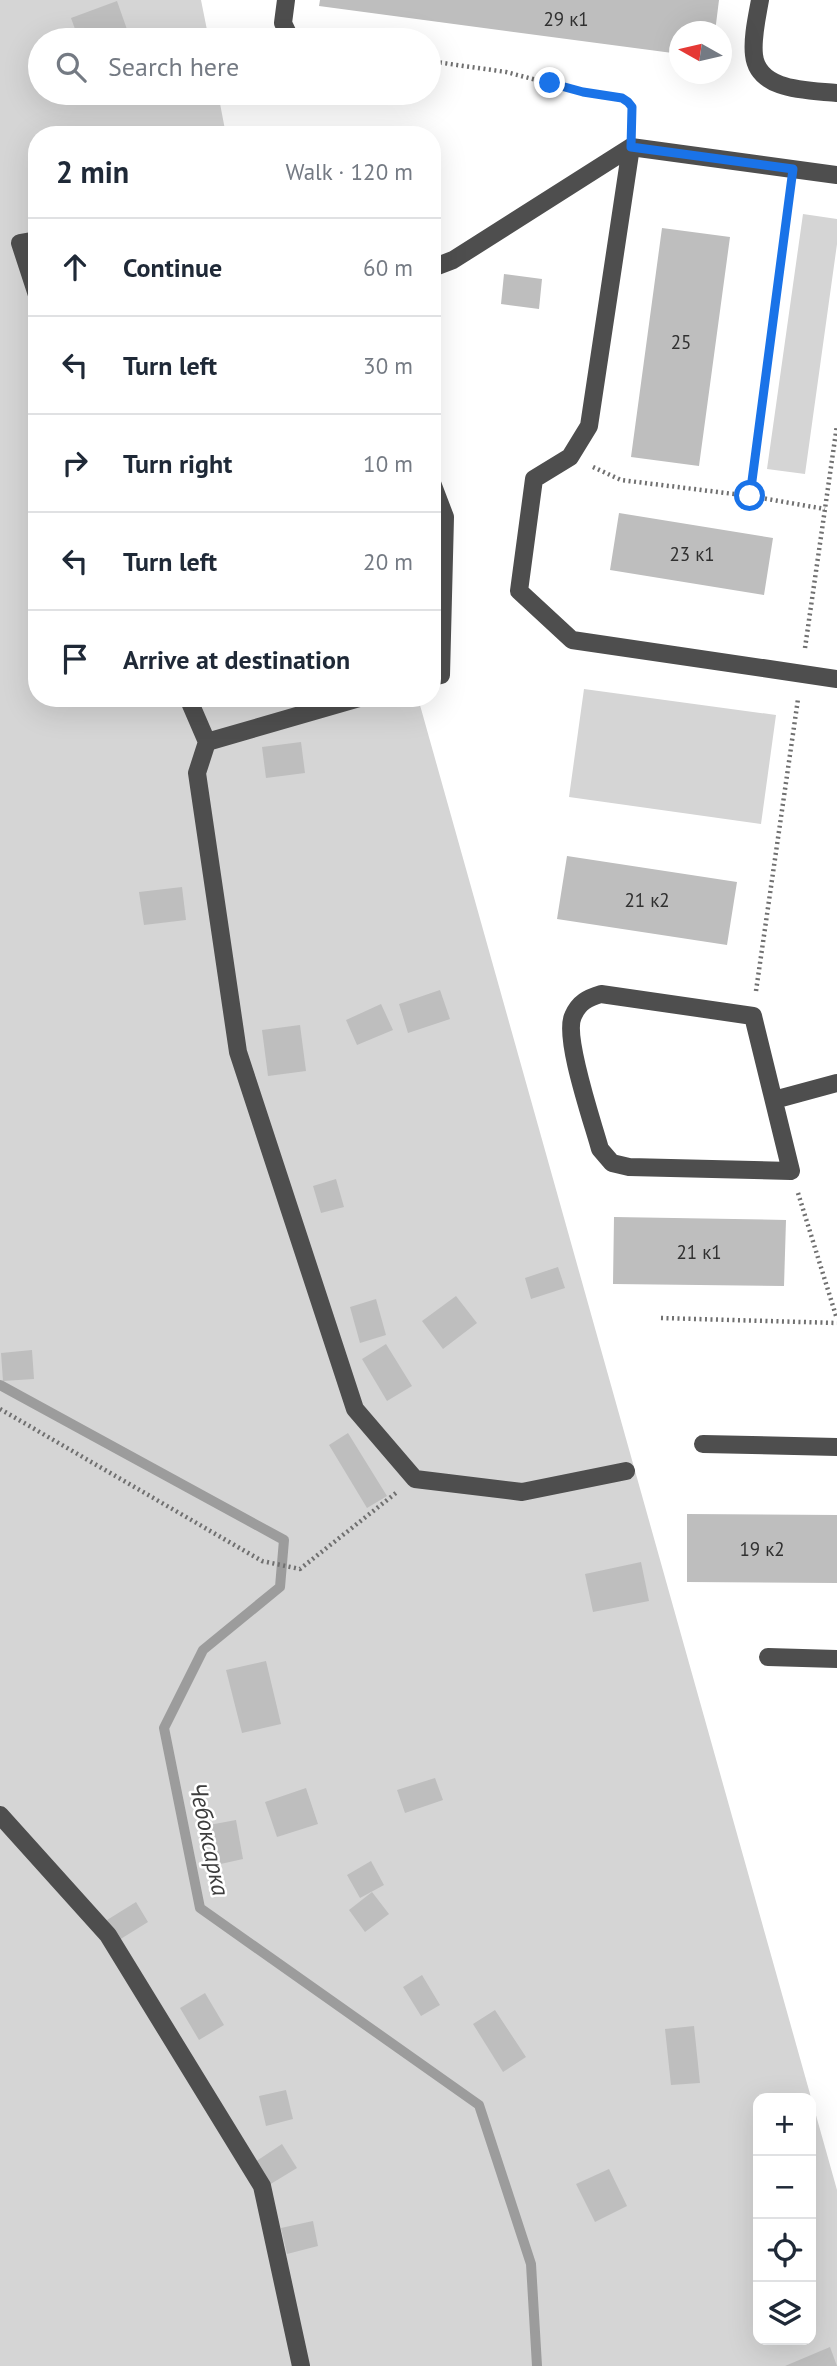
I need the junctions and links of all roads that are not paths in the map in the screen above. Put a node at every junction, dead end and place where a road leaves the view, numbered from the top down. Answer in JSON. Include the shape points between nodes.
{"nodes":[{"id":1,"x":286,"y":0,"type":"edge"},
{"id":2,"x":760,"y":0,"type":"edge"},
{"id":3,"x":285,"y":28,"type":"edge"},
{"id":4,"x":837,"y":93,"type":"edge"},
{"id":5,"x":631,"y":147,"type":"junction"},
{"id":6,"x":837,"y":175,"type":"edge"},
{"id":7,"x":28,"y":242,"type":"edge"},
{"id":8,"x":441,"y":265,"type":"edge"},
{"id":9,"x":28,"y":267,"type":"edge"},
{"id":10,"x":441,"y":506,"type":"edge"},
{"id":11,"x":441,"y":675,"type":"edge"},
{"id":12,"x":837,"y":678,"type":"edge"},
{"id":13,"x":192,"y":707,"type":"edge"},
{"id":14,"x":328,"y":707,"type":"edge"},
{"id":15,"x":207,"y":742,"type":"junction"},
{"id":16,"x":837,"y":1083,"type":"edge"},
{"id":17,"x":774,"y":1100,"type":"junction"},
{"id":18,"x":703,"y":1444,"type":"dead end"},
{"id":19,"x":837,"y":1447,"type":"edge"},
{"id":20,"x":626,"y":1471,"type":"dead end"},
{"id":21,"x":768,"y":1657,"type":"dead end"},
{"id":22,"x":837,"y":1658,"type":"edge"},
{"id":23,"x":0,"y":1815,"type":"edge"},
{"id":24,"x":301,"y":2366,"type":"edge"}],
"edges":[{"from":1,"to":3,"type":"lane"},
{"from":2,"to":4,"type":"lane","via":[[754,57],[760,71],[785,86]]},
{"from":5,"to":6,"type":"lane"},
{"from":5,"to":8,"type":"lane"},
{"from":5,"to":12,"type":"lane","via":[[589,426],[570,457],[534,480],[519,591],[572,640]]},
{"from":7,"to":9,"type":"lane","via":[[20,243]]},
{"from":10,"to":11,"type":"lane","via":[[445,517]]},
{"from":13,"to":15,"type":"lane"},
{"from":14,"to":15,"type":"lane"},
{"from":15,"to":20,"type":"lane","via":[[197,773],[238,1052],[355,1409],[415,1479],[522,1492]]},
{"from":16,"to":17,"type":"lane"},
{"from":17,"to":17,"type":"lane","via":[[752,1016],[601,994],[585,998],[572,1017],[570,1040],[600,1149],[612,1163],[791,1171]]},
{"from":18,"to":19,"type":"lane"},
{"from":21,"to":22,"type":"lane"},
{"from":23,"to":24,"type":"lane","via":[[108,1935],[262,2186]]}]}
